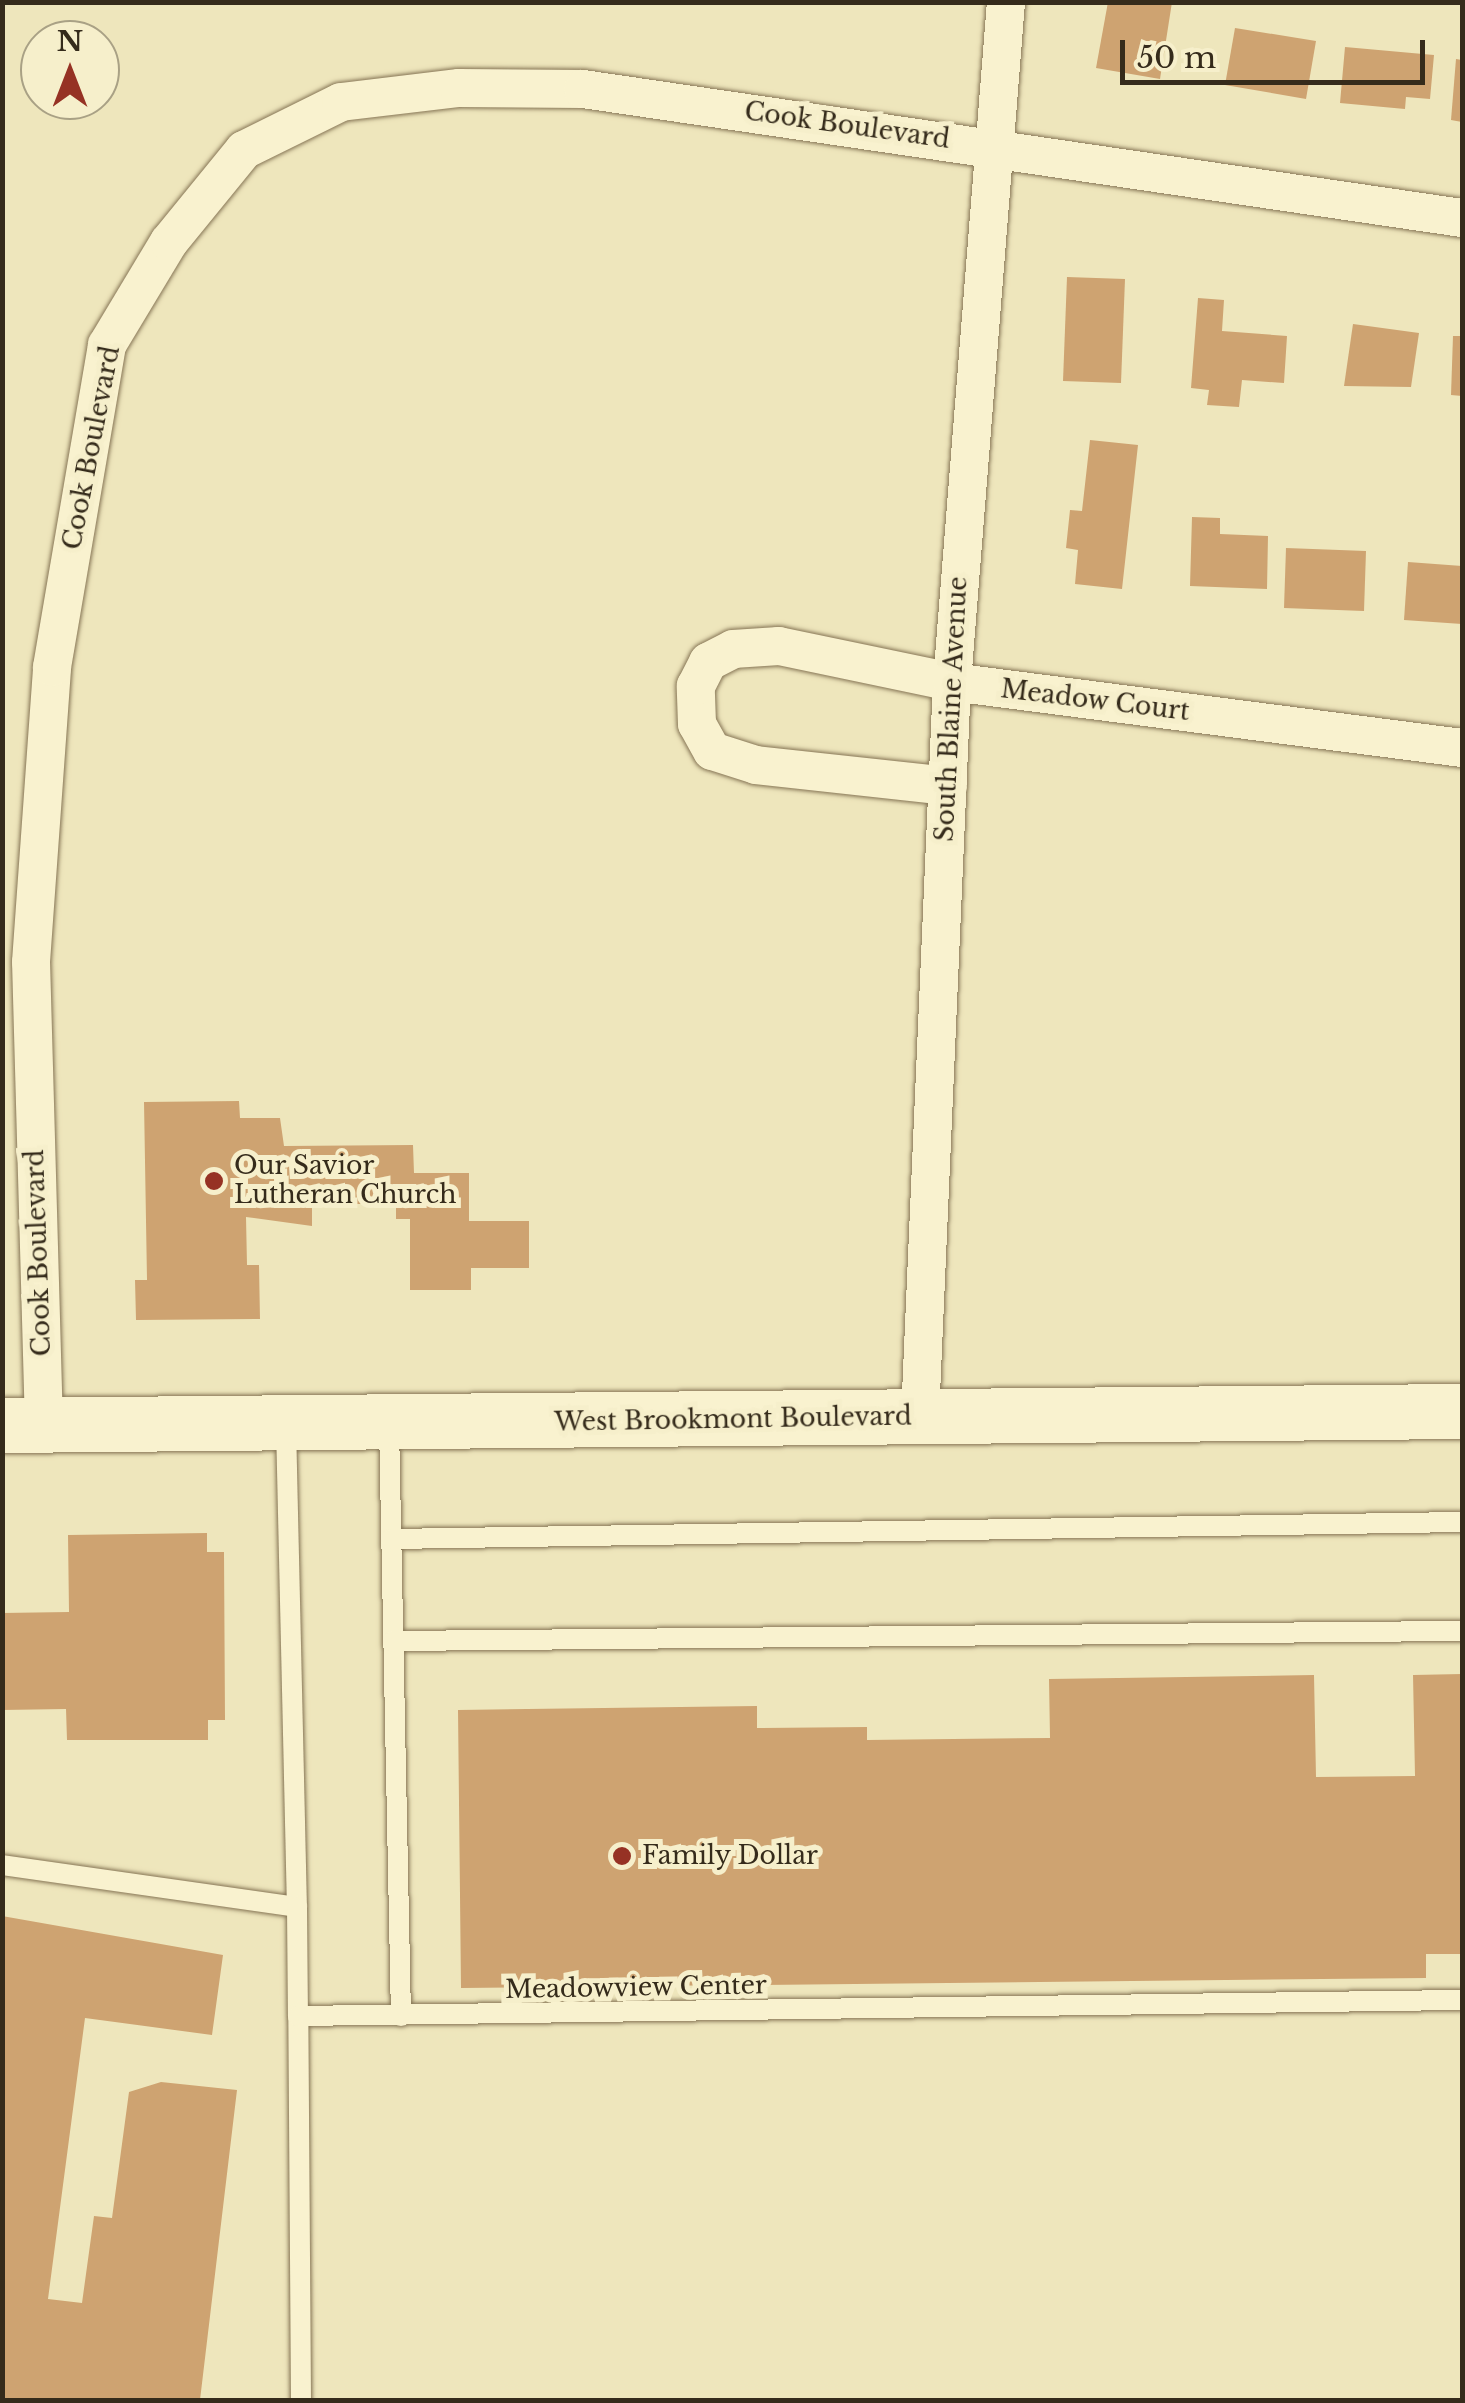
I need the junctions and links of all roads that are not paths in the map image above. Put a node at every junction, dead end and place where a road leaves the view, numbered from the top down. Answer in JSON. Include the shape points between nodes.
{"nodes":[{"id":1,"x":1006,"y":2,"type":"edge"},
{"id":2,"x":989,"y":146,"type":"junction"},
{"id":3,"x":1462,"y":218,"type":"edge"},
{"id":4,"x":952,"y":682,"type":"junction"},
{"id":5,"x":1462,"y":748,"type":"edge"},
{"id":6,"x":948,"y":786,"type":"junction"},
{"id":7,"x":1462,"y":1411,"type":"edge"},
{"id":8,"x":920,"y":1418,"type":"junction"},
{"id":9,"x":23,"y":1425,"type":"edge"},
{"id":10,"x":286,"y":1425,"type":"junction"},
{"id":11,"x":389,"y":1425,"type":"junction"},
{"id":12,"x":1462,"y":1522,"type":"edge"},
{"id":13,"x":391,"y":1539,"type":"junction"},
{"id":14,"x":1462,"y":1631,"type":"edge"},
{"id":15,"x":393,"y":1641,"type":"junction"},
{"id":16,"x":2,"y":1865,"type":"edge"},
{"id":17,"x":297,"y":1906,"type":"junction"},
{"id":18,"x":1462,"y":2000,"type":"edge"},
{"id":19,"x":298,"y":2016,"type":"junction"},
{"id":20,"x":401,"y":2016,"type":"junction"},
{"id":21,"x":301,"y":2400,"type":"edge"}],
"edges":[{"from":1,"to":2,"type":"street","name":"South Blaine Avenue"},
{"from":2,"to":3,"type":"street","name":"Cook Boulevard"},
{"from":2,"to":4,"type":"street","name":"South Blaine Avenue"},
{"from":2,"to":9,"type":"street","name":"Cook Boulevard","via":[[583,88],[440,90],[341,102],[244,150],[169,242],[106,345],[52,666],[31,962]]},
{"from":4,"to":5,"type":"street","name":"Meadow Court"},
{"from":4,"to":6,"type":"street","name":"South Blaine Avenue"},
{"from":4,"to":6,"type":"street","name":"Meadow Court","via":[[779,646],[733,649],[708,662],[696,686],[698,724],[712,751],[756,765]]},
{"from":6,"to":8,"type":"street","name":"South Blaine Avenue"},
{"from":7,"to":8,"type":"main road","name":"West Brookmont Boulevard"},
{"from":8,"to":11,"type":"main road","name":"West Brookmont Boulevard"},
{"from":9,"to":10,"type":"main road","name":"West Brookmont Boulevard"},
{"from":10,"to":11,"type":"main road","name":"West Brookmont Boulevard"},
{"from":10,"to":17,"type":"lane"},
{"from":11,"to":13,"type":"lane"},
{"from":12,"to":13,"type":"lane"},
{"from":13,"to":15,"type":"lane"},
{"from":14,"to":15,"type":"lane"},
{"from":15,"to":20,"type":"lane"},
{"from":16,"to":17,"type":"lane"},
{"from":17,"to":19,"type":"lane"},
{"from":18,"to":20,"type":"lane","name":"Meadowview Center"},
{"from":19,"to":20,"type":"lane","name":"Meadowview Center"},
{"from":19,"to":21,"type":"lane"}]}
